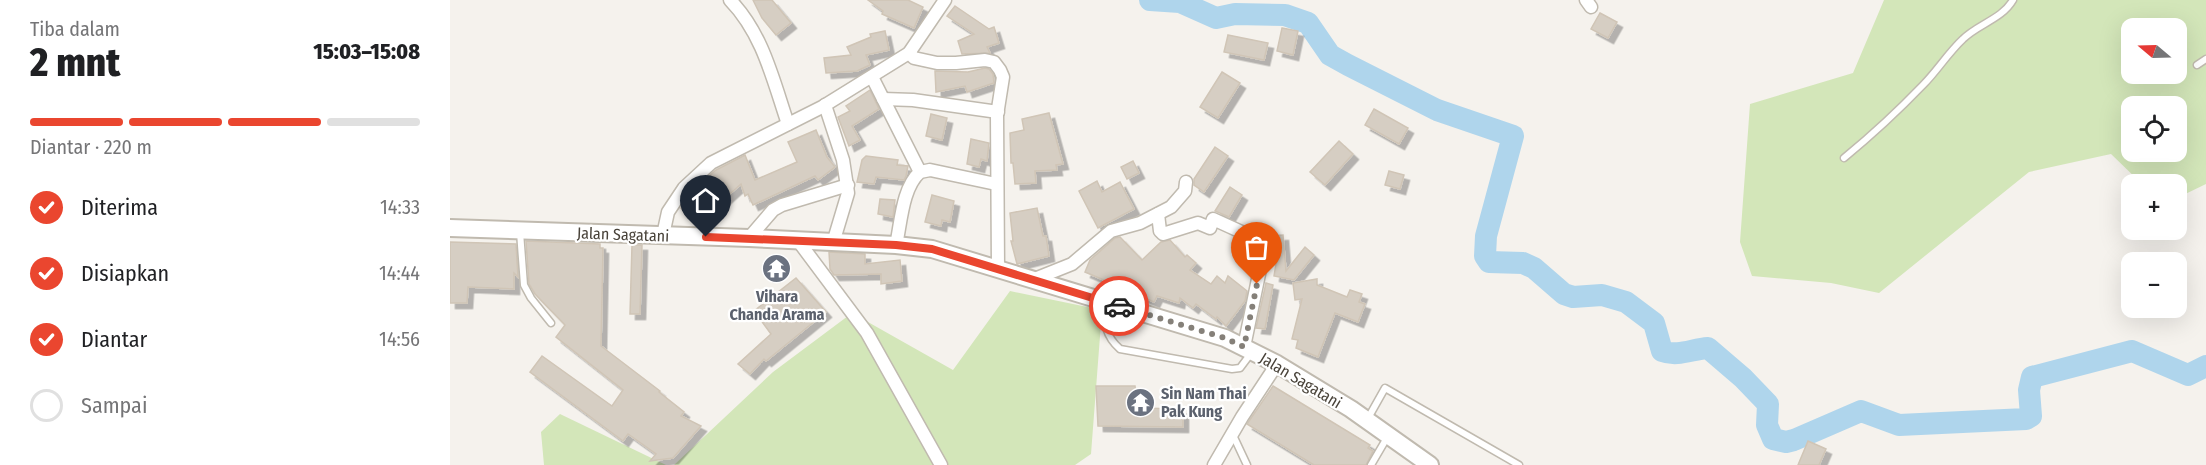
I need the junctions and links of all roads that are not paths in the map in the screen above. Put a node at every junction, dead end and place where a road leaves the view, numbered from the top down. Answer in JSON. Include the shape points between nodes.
{"nodes":[{"id":1,"x":730,"y":0,"type":"edge"},
{"id":2,"x":945,"y":0,"type":"edge"},
{"id":3,"x":2013,"y":0,"type":"edge"},
{"id":4,"x":909,"y":53,"type":"junction"},
{"id":5,"x":2206,"y":59,"type":"edge"},
{"id":6,"x":2197,"y":65,"type":"dead end"},
{"id":7,"x":872,"y":77,"type":"junction"},
{"id":8,"x":883,"y":99,"type":"junction"},
{"id":9,"x":825,"y":105,"type":"junction"},
{"id":10,"x":998,"y":112,"type":"junction"},
{"id":11,"x":788,"y":124,"type":"junction"},
{"id":12,"x":1844,"y":158,"type":"dead end"},
{"id":13,"x":920,"y":172,"type":"junction"},
{"id":14,"x":1186,"y":182,"type":"dead end"},
{"id":15,"x":996,"y":184,"type":"junction"},
{"id":16,"x":848,"y":185,"type":"junction"},
{"id":17,"x":1158,"y":214,"type":"junction"},
{"id":18,"x":450,"y":228,"type":"edge"},
{"id":19,"x":520,"y":231,"type":"junction"},
{"id":20,"x":663,"y":235,"type":"junction"},
{"id":21,"x":749,"y":238,"type":"junction"},
{"id":22,"x":799,"y":242,"type":"junction"},
{"id":23,"x":833,"y":243,"type":"junction"},
{"id":24,"x":896,"y":245,"type":"junction"},
{"id":25,"x":998,"y":268,"type":"junction"},
{"id":26,"x":1032,"y":280,"type":"junction"},
{"id":27,"x":1104,"y":301,"type":"junction"},
{"id":28,"x":551,"y":323,"type":"dead end"},
{"id":29,"x":1248,"y":349,"type":"junction"},
{"id":30,"x":1276,"y":364,"type":"junction"},
{"id":31,"x":1367,"y":421,"type":"junction"},
{"id":32,"x":1232,"y":432,"type":"junction"},
{"id":33,"x":1388,"y":436,"type":"junction"},
{"id":34,"x":941,"y":465,"type":"edge"},
{"id":35,"x":1214,"y":465,"type":"edge"},
{"id":36,"x":1247,"y":465,"type":"edge"},
{"id":37,"x":1371,"y":465,"type":"edge"},
{"id":38,"x":1430,"y":465,"type":"edge"},
{"id":39,"x":1520,"y":465,"type":"edge"}],
"edges":[{"from":1,"to":11,"type":"street","via":[[761,45]]},
{"from":2,"to":4,"type":"street"},
{"from":3,"to":12,"type":"lane","via":[[2005,11],[1963,39],[1924,84]]},
{"from":4,"to":7,"type":"street"},
{"from":4,"to":10,"type":"street","via":[[914,58],[937,63],[994,62],[1003,77]]},
{"from":5,"to":6,"type":"lane"},
{"from":7,"to":8,"type":"street"},
{"from":7,"to":9,"type":"street"},
{"from":8,"to":10,"type":"street"},
{"from":8,"to":13,"type":"street"},
{"from":9,"to":11,"type":"street"},
{"from":9,"to":16,"type":"street"},
{"from":10,"to":15,"type":"street"},
{"from":11,"to":20,"type":"street","via":[[711,163],[684,188],[668,212]]},
{"from":13,"to":15,"type":"street","via":[[930,170]]},
{"from":13,"to":24,"type":"street","via":[[904,203]]},
{"from":14,"to":17,"type":"street","via":[[1181,198]]},
{"from":15,"to":25,"type":"street"},
{"from":16,"to":21,"type":"street","via":[[772,210]]},
{"from":16,"to":23,"type":"street","via":[[847,202]]},
{"from":17,"to":26,"type":"street","via":[[1112,231],[1072,264]]},
{"from":17,"to":29,"type":"street","via":[[1163,234],[1198,223],[1210,228],[1213,219],[1263,245]]},
{"from":18,"to":19,"type":"street","name":"Jalan Sagatani"},
{"from":19,"to":20,"type":"street","name":"Jalan Sagatani"},
{"from":19,"to":28,"type":"lane","via":[[524,285]]},
{"from":20,"to":21,"type":"street","name":"Jalan Sagatani"},
{"from":21,"to":22,"type":"street","name":"Jalan Sagatani"},
{"from":22,"to":23,"type":"street","name":"Jalan Sagatani"},
{"from":22,"to":34,"type":"street","via":[[867,333]]},
{"from":23,"to":24,"type":"street","name":"Jalan Sagatani"},
{"from":24,"to":25,"type":"street","name":"Jalan Sagatani","via":[[932,249]]},
{"from":25,"to":26,"type":"street","name":"Jalan Sagatani"},
{"from":26,"to":27,"type":"street","name":"Jalan Sagatani"},
{"from":27,"to":29,"type":"street","name":"Jalan Sagatani","via":[[1225,338]]},
{"from":27,"to":29,"type":"lane","via":[[1106,330],[1120,348],[1232,369],[1240,368]]},
{"from":29,"to":30,"type":"street","name":"Jalan Sagatani"},
{"from":30,"to":31,"type":"street","name":"Jalan Sagatani"},
{"from":30,"to":32,"type":"street"},
{"from":31,"to":33,"type":"street","name":"Jalan Sagatani"},
{"from":31,"to":39,"type":"lane","via":[[1385,388]]},
{"from":32,"to":35,"type":"street"},
{"from":32,"to":36,"type":"lane"},
{"from":33,"to":37,"type":"lane"},
{"from":33,"to":38,"type":"street","name":"Jalan Sagatani"}]}
